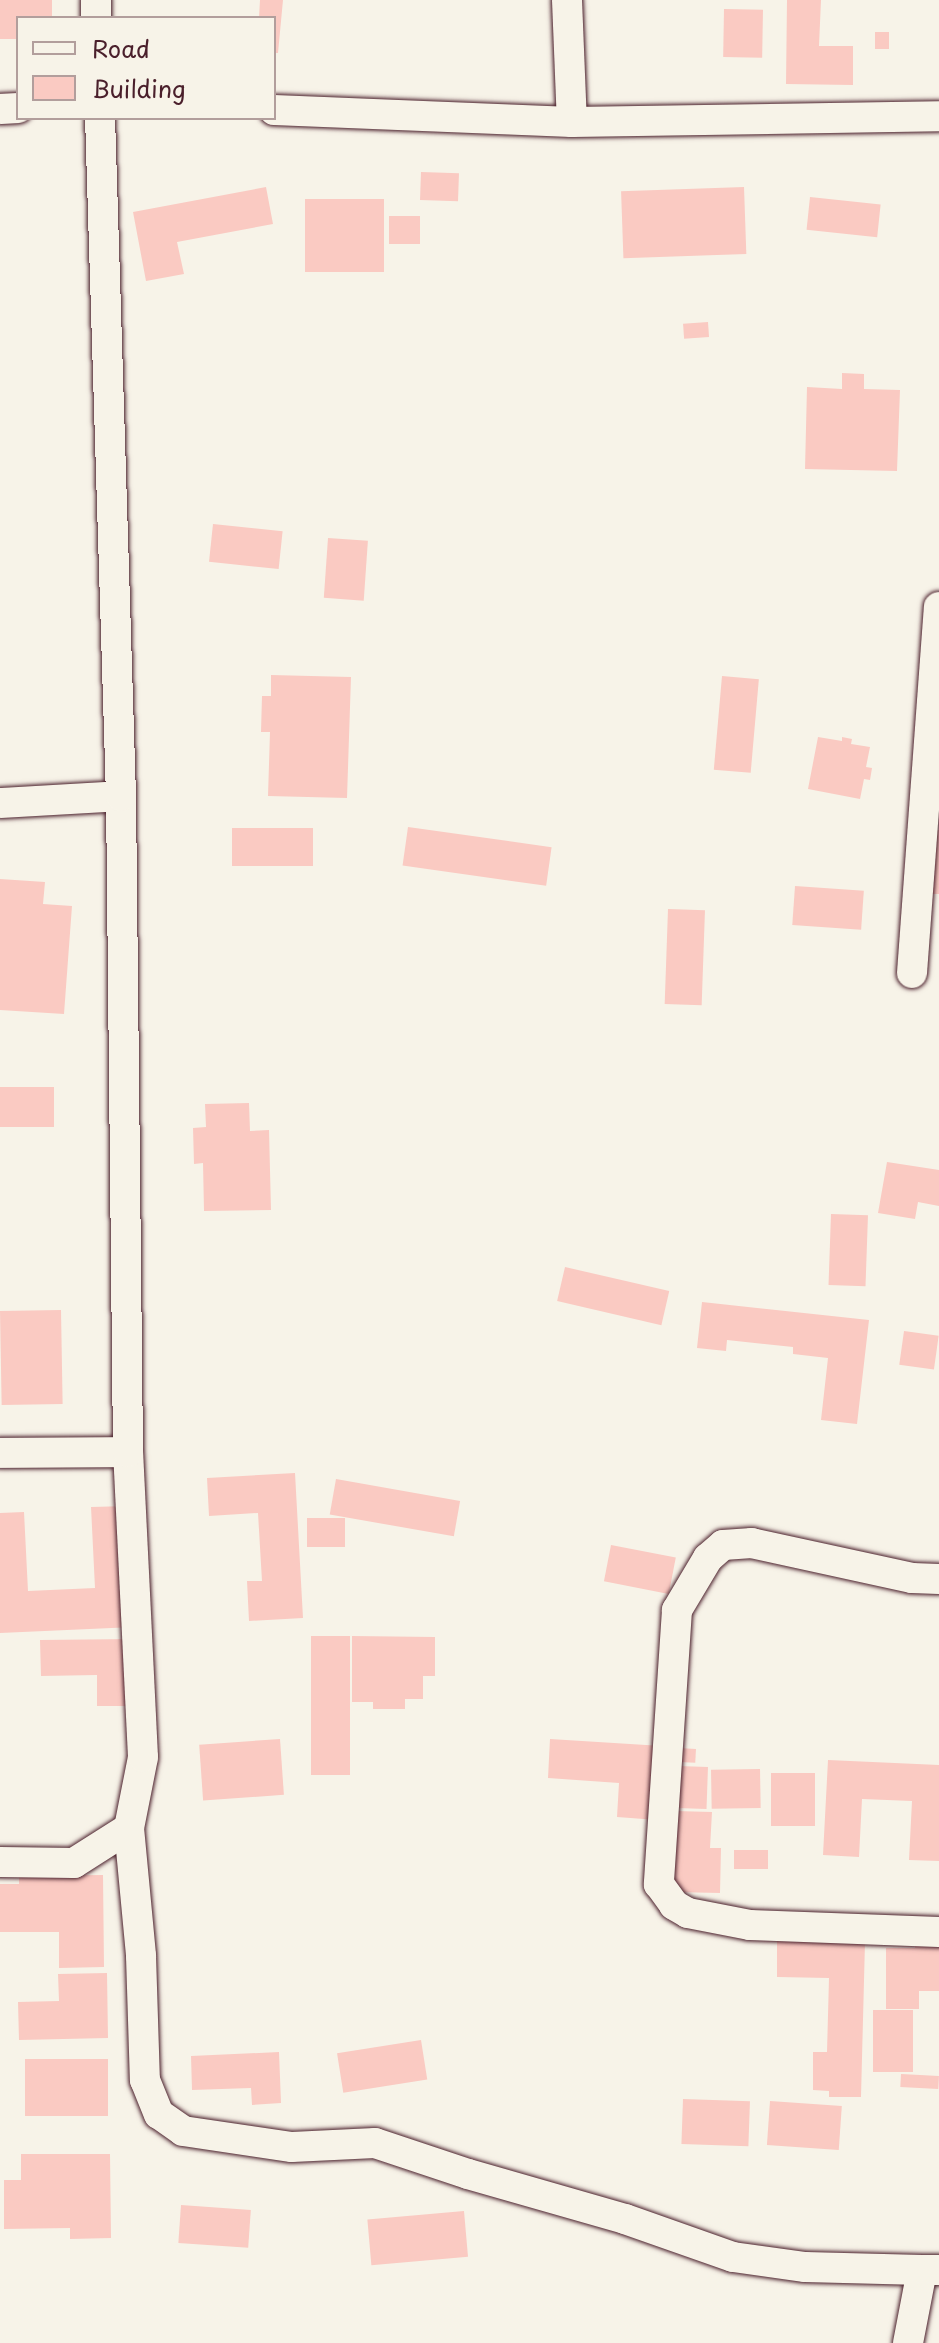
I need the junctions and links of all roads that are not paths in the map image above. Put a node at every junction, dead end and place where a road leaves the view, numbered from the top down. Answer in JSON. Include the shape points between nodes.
{"nodes":[{"id":1,"x":567,"y":0,"type":"edge"},
{"id":2,"x":276,"y":110,"type":"edge"},
{"id":3,"x":939,"y":116,"type":"edge"},
{"id":4,"x":100,"y":120,"type":"edge"},
{"id":5,"x":572,"y":122,"type":"junction"},
{"id":6,"x":939,"y":607,"type":"edge"},
{"id":7,"x":121,"y":796,"type":"junction"},
{"id":8,"x":0,"y":803,"type":"edge"},
{"id":9,"x":912,"y":973,"type":"dead end"},
{"id":10,"x":128,"y":1452,"type":"junction"},
{"id":11,"x":0,"y":1453,"type":"edge"},
{"id":12,"x":939,"y":1579,"type":"edge"},
{"id":13,"x":129,"y":1828,"type":"junction"},
{"id":14,"x":0,"y":1862,"type":"edge"},
{"id":15,"x":939,"y":1932,"type":"edge"},
{"id":16,"x":930,"y":2270,"type":"edge"},
{"id":17,"x":908,"y":2343,"type":"edge"}],
"edges":[{"from":1,"to":5,"type":"street"},
{"from":2,"to":5,"type":"street"},
{"from":3,"to":5,"type":"street"},
{"from":4,"to":7,"type":"street"},
{"from":6,"to":9,"type":"street"},
{"from":7,"to":8,"type":"street"},
{"from":7,"to":10,"type":"street"},
{"from":10,"to":11,"type":"street"},
{"from":10,"to":13,"type":"street","via":[[143,1757]]},
{"from":12,"to":15,"type":"street","via":[[912,1578],[752,1543],[723,1545],[708,1558],[677,1610],[659,1884],[674,1905],[688,1913],[750,1925]]},
{"from":13,"to":14,"type":"street","via":[[74,1863]]},
{"from":13,"to":16,"type":"street","via":[[145,2080],[159,2114],[183,2131],[292,2147],[375,2143],[733,2257],[805,2267]]},
{"from":16,"to":17,"type":"street"}]}
